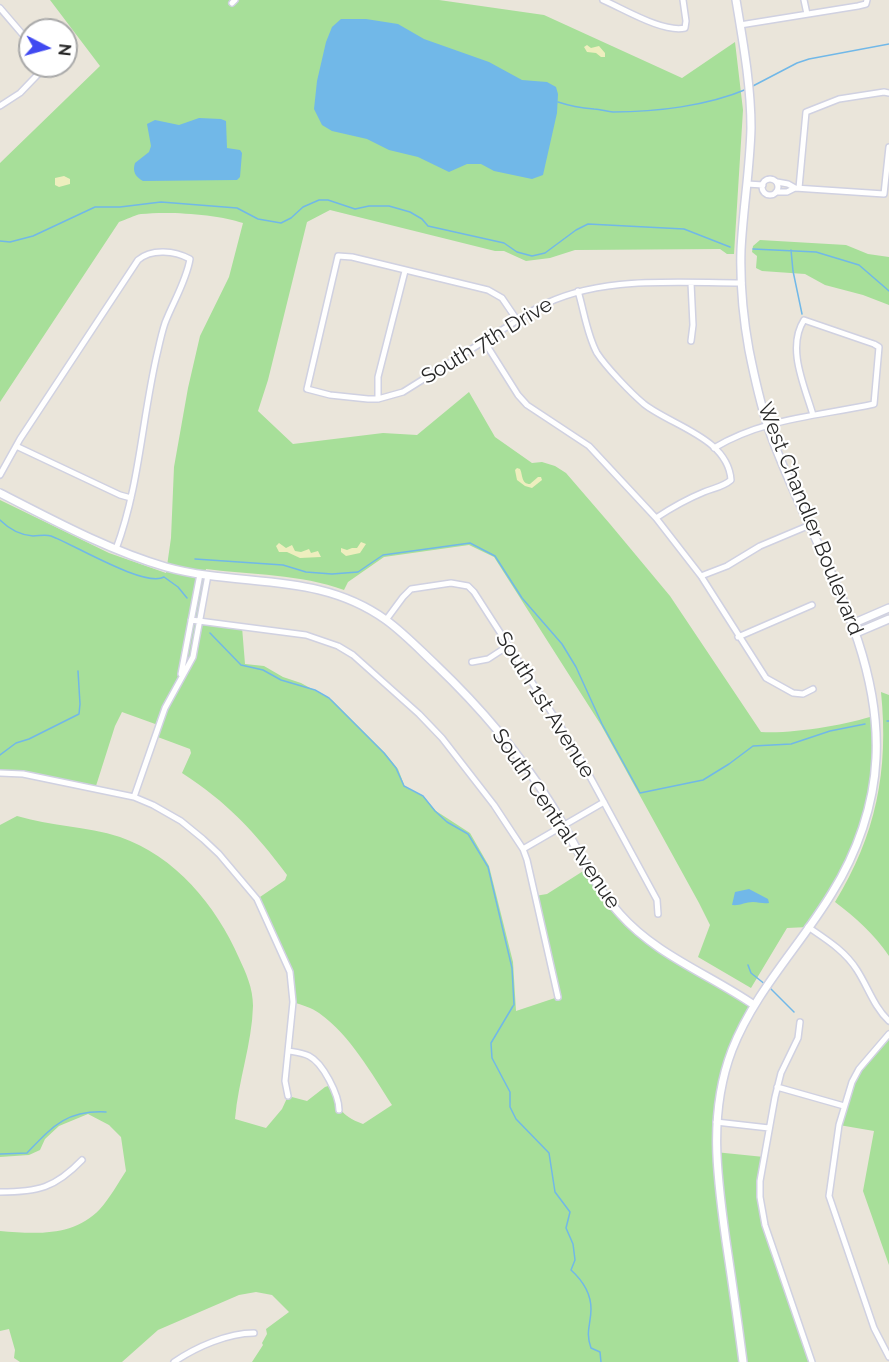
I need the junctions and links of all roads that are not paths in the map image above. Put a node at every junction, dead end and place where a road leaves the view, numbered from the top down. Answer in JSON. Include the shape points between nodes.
{"nodes":[{"id":1,"x":603,"y":0,"type":"edge"},
{"id":2,"x":683,"y":0,"type":"edge"},
{"id":3,"x":736,"y":0,"type":"edge"},
{"id":4,"x":804,"y":0,"type":"edge"},
{"id":5,"x":866,"y":2,"type":"edge"},
{"id":6,"x":0,"y":8,"type":"edge"},
{"id":7,"x":807,"y":14,"type":"junction"},
{"id":8,"x":740,"y":25,"type":"junction"},
{"id":9,"x":18,"y":29,"type":"edge"},
{"id":10,"x":34,"y":78,"type":"edge"},
{"id":11,"x":889,"y":93,"type":"edge"},
{"id":12,"x":0,"y":106,"type":"edge"},
{"id":13,"x":889,"y":147,"type":"edge"},
{"id":14,"x":777,"y":182,"type":"junction"},
{"id":15,"x":747,"y":184,"type":"junction"},
{"id":16,"x":763,"y":185,"type":"junction"},
{"id":17,"x":797,"y":188,"type":"junction"},
{"id":18,"x":776,"y":192,"type":"junction"},
{"id":19,"x":405,"y":271,"type":"junction"},
{"id":20,"x":691,"y":283,"type":"junction"},
{"id":21,"x":742,"y":283,"type":"junction"},
{"id":22,"x":578,"y":291,"type":"junction"},
{"id":23,"x":518,"y":320,"type":"junction"},
{"id":24,"x":484,"y":341,"type":"junction"},
{"id":25,"x":691,"y":341,"type":"dead end"},
{"id":26,"x":378,"y":399,"type":"junction"},
{"id":27,"x":813,"y":415,"type":"junction"},
{"id":28,"x":768,"y":425,"type":"junction"},
{"id":29,"x":16,"y":446,"type":"junction"},
{"id":30,"x":714,"y":448,"type":"junction"},
{"id":31,"x":0,"y":475,"type":"edge"},
{"id":32,"x":0,"y":493,"type":"edge"},
{"id":33,"x":131,"y":498,"type":"junction"},
{"id":34,"x":656,"y":518,"type":"junction"},
{"id":35,"x":810,"y":525,"type":"junction"},
{"id":36,"x":116,"y":549,"type":"junction"},
{"id":37,"x":200,"y":574,"type":"junction"},
{"id":38,"x":208,"y":575,"type":"junction"},
{"id":39,"x":701,"y":576,"type":"junction"},
{"id":40,"x":812,"y":605,"type":"dead end"},
{"id":41,"x":889,"y":608,"type":"edge"},
{"id":42,"x":889,"y":619,"type":"edge"},
{"id":43,"x":191,"y":620,"type":"junction"},
{"id":44,"x":386,"y":620,"type":"junction"},
{"id":45,"x":200,"y":621,"type":"junction"},
{"id":46,"x":852,"y":624,"type":"junction"},
{"id":47,"x":856,"y":633,"type":"junction"},
{"id":48,"x":738,"y":637,"type":"junction"},
{"id":49,"x":508,"y":646,"type":"junction"},
{"id":50,"x":472,"y":662,"type":"dead end"},
{"id":51,"x":180,"y":679,"type":"junction"},
{"id":52,"x":813,"y":689,"type":"dead end"},
{"id":53,"x":0,"y":773,"type":"edge"},
{"id":54,"x":134,"y":797,"type":"junction"},
{"id":55,"x":604,"y":802,"type":"junction"},
{"id":56,"x":564,"y":825,"type":"junction"},
{"id":57,"x":523,"y":849,"type":"junction"},
{"id":58,"x":658,"y":914,"type":"dead end"},
{"id":59,"x":808,"y":927,"type":"junction"},
{"id":60,"x":558,"y":997,"type":"dead end"},
{"id":61,"x":754,"y":1005,"type":"junction"},
{"id":62,"x":800,"y":1022,"type":"dead end"},
{"id":63,"x":889,"y":1022,"type":"edge"},
{"id":64,"x":889,"y":1034,"type":"edge"},
{"id":65,"x":289,"y":1051,"type":"junction"},
{"id":66,"x":777,"y":1087,"type":"junction"},
{"id":67,"x":288,"y":1096,"type":"dead end"},
{"id":68,"x":844,"y":1106,"type":"junction"},
{"id":69,"x":339,"y":1110,"type":"dead end"},
{"id":70,"x":716,"y":1122,"type":"junction"},
{"id":71,"x":769,"y":1128,"type":"junction"},
{"id":72,"x":82,"y":1160,"type":"dead end"},
{"id":73,"x":0,"y":1192,"type":"edge"},
{"id":74,"x":254,"y":1333,"type":"dead end"},
{"id":75,"x":889,"y":1357,"type":"edge"},
{"id":76,"x":174,"y":1362,"type":"edge"},
{"id":77,"x":743,"y":1362,"type":"edge"},
{"id":78,"x":812,"y":1362,"type":"edge"}],
"edges":[{"from":1,"to":2,"type":"street","via":[[673,29],[685,28]]},
{"from":3,"to":8,"type":"main road","name":"West Chandler Boulevard"},
{"from":4,"to":7,"type":"street"},
{"from":5,"to":7,"type":"street"},
{"from":6,"to":9,"type":"street"},
{"from":7,"to":8,"type":"street"},
{"from":8,"to":15,"type":"main road","name":"West Chandler Boulevard","via":[[750,93]]},
{"from":10,"to":12,"type":"street"},
{"from":11,"to":17,"type":"street","via":[[839,99],[804,114]]},
{"from":13,"to":17,"type":"street","via":[[884,194]]},
{"from":14,"to":16,"type":"street","via":[[769,179]]},
{"from":14,"to":17,"type":"street"},
{"from":14,"to":18,"type":"street"},
{"from":15,"to":16,"type":"street"},
{"from":15,"to":21,"type":"main road","name":"West Chandler Boulevard"},
{"from":16,"to":18,"type":"street","via":[[767,194]]},
{"from":17,"to":18,"type":"street"},
{"from":19,"to":23,"type":"street","via":[[488,290],[502,298]]},
{"from":19,"to":26,"type":"street","via":[[378,377]]},
{"from":19,"to":26,"type":"street","name":"South 7th Drive","via":[[338,256],[307,389]]},
{"from":20,"to":21,"type":"street","name":"South 7th Drive"},
{"from":20,"to":22,"type":"street","name":"South 7th Drive","via":[[606,285]]},
{"from":20,"to":25,"type":"street"},
{"from":21,"to":28,"type":"main road","name":"West Chandler Boulevard","via":[[748,345]]},
{"from":22,"to":23,"type":"street","name":"South 7th Drive","via":[[555,298]]},
{"from":22,"to":30,"type":"street","via":[[591,337],[602,358],[644,404]]},
{"from":23,"to":24,"type":"street","name":"South 7th Drive"},
{"from":24,"to":26,"type":"street","name":"South 7th Drive","via":[[403,392]]},
{"from":24,"to":34,"type":"street","via":[[527,405],[589,446]]},
{"from":27,"to":27,"type":"street","via":[[797,354],[804,320],[879,347],[874,404]]},
{"from":27,"to":28,"type":"street"},
{"from":28,"to":30,"type":"street"},
{"from":28,"to":35,"type":"main road","name":"West Chandler Boulevard"},
{"from":29,"to":31,"type":"street"},
{"from":29,"to":33,"type":"street"},
{"from":29,"to":33,"type":"street","via":[[138,260],[152,252],[190,259],[158,350]]},
{"from":30,"to":34,"type":"street","via":[[730,471],[731,480]]},
{"from":32,"to":36,"type":"main road","name":"South Central Avenue"},
{"from":33,"to":36,"type":"street"},
{"from":34,"to":39,"type":"street"},
{"from":35,"to":39,"type":"street"},
{"from":35,"to":46,"type":"main road","name":"West Chandler Boulevard"},
{"from":36,"to":37,"type":"main road","name":"South Central Avenue"},
{"from":37,"to":38,"type":"main road","name":"South Central Avenue"},
{"from":37,"to":43,"type":"street"},
{"from":38,"to":44,"type":"main road","name":"South Central Avenue","via":[[319,588]]},
{"from":38,"to":45,"type":"street"},
{"from":39,"to":48,"type":"street"},
{"from":40,"to":48,"type":"street"},
{"from":41,"to":46,"type":"main road"},
{"from":42,"to":47,"type":"main road"},
{"from":43,"to":45,"type":"street"},
{"from":43,"to":51,"type":"street"},
{"from":44,"to":49,"type":"street","name":"South 1st Avenue","via":[[411,589],[460,583],[474,592]]},
{"from":44,"to":56,"type":"main road","name":"South Central Avenue","via":[[480,709],[518,756]]},
{"from":45,"to":51,"type":"street","via":[[193,657]]},
{"from":45,"to":57,"type":"street","via":[[306,635],[353,655],[442,738]]},
{"from":46,"to":47,"type":"main road","name":"West Chandler Boulevard"},
{"from":47,"to":59,"type":"main road","name":"West Chandler Boulevard","via":[[876,720],[870,802],[859,840],[831,895]]},
{"from":48,"to":52,"type":"street","via":[[760,672],[773,684],[793,693]]},
{"from":49,"to":50,"type":"street","via":[[488,659]]},
{"from":49,"to":55,"type":"street","name":"South 1st Avenue","via":[[575,749]]},
{"from":51,"to":54,"type":"street","via":[[165,708]]},
{"from":53,"to":54,"type":"street","via":[[23,774]]},
{"from":54,"to":65,"type":"street","via":[[193,830],[257,899],[290,972],[293,1002]]},
{"from":55,"to":56,"type":"street"},
{"from":55,"to":58,"type":"street","name":"South 1st Avenue","via":[[657,900]]},
{"from":56,"to":57,"type":"street"},
{"from":56,"to":61,"type":"main road","name":"South Central Avenue","via":[[597,884],[629,924]]},
{"from":57,"to":60,"type":"street"},
{"from":59,"to":61,"type":"main road","name":"West Chandler Boulevard"},
{"from":59,"to":63,"type":"street","via":[[851,962]]},
{"from":61,"to":70,"type":"main road","name":"West Chandler Boulevard","via":[[723,1078]]},
{"from":62,"to":66,"type":"street","via":[[798,1038]]},
{"from":64,"to":68,"type":"street","via":[[859,1069]]},
{"from":65,"to":67,"type":"street","via":[[285,1081]]},
{"from":65,"to":69,"type":"street","via":[[314,1059],[339,1098]]},
{"from":66,"to":68,"type":"street"},
{"from":66,"to":71,"type":"street"},
{"from":68,"to":75,"type":"street","via":[[830,1203],[878,1340]]},
{"from":70,"to":71,"type":"street"},
{"from":70,"to":77,"type":"main road","name":"West Chandler Boulevard","via":[[717,1186]]},
{"from":71,"to":78,"type":"street","via":[[760,1181],[762,1211]]},
{"from":72,"to":73,"type":"street","via":[[51,1186]]},
{"from":74,"to":76,"type":"street","via":[[236,1334]]}]}
